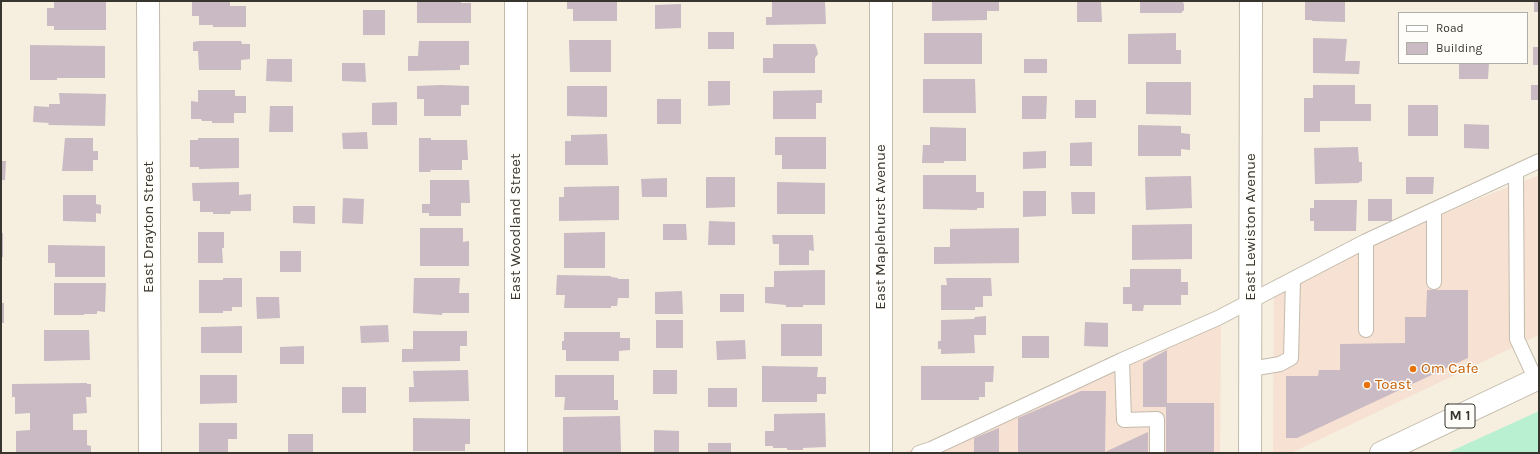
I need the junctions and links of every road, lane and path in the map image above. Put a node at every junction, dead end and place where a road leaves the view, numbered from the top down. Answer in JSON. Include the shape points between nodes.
{"nodes":[{"id":1,"x":148,"y":1,"type":"edge"},
{"id":2,"x":516,"y":1,"type":"edge"},
{"id":3,"x":881,"y":1,"type":"edge"},
{"id":4,"x":1251,"y":1,"type":"edge"},
{"id":5,"x":1539,"y":161,"type":"edge"},
{"id":6,"x":1516,"y":172,"type":"junction"},
{"id":7,"x":1434,"y":210,"type":"junction"},
{"id":8,"x":1366,"y":241,"type":"junction"},
{"id":9,"x":1293,"y":279,"type":"junction"},
{"id":10,"x":1434,"y":282,"type":"dead end"},
{"id":11,"x":1251,"y":301,"type":"junction"},
{"id":12,"x":1366,"y":330,"type":"dead end"},
{"id":13,"x":1122,"y":360,"type":"junction"},
{"id":14,"x":1251,"y":369,"type":"junction"},
{"id":15,"x":1537,"y":379,"type":"edge"},
{"id":16,"x":927,"y":452,"type":"edge"},
{"id":17,"x":150,"y":453,"type":"edge"},
{"id":18,"x":516,"y":453,"type":"edge"},
{"id":19,"x":881,"y":453,"type":"edge"},
{"id":20,"x":1157,"y":453,"type":"edge"},
{"id":21,"x":1250,"y":453,"type":"edge"},
{"id":22,"x":1381,"y":453,"type":"edge"}],
"edges":[{"from":1,"to":17,"type":"street","name":"East Drayton Street"},
{"from":2,"to":18,"type":"street","name":"East Woodland Street"},
{"from":3,"to":19,"type":"street","name":"East Maplehurst Avenue"},
{"from":4,"to":11,"type":"street","name":"East Lewiston Avenue"},
{"from":5,"to":6,"type":"lane"},
{"from":6,"to":7,"type":"lane"},
{"from":6,"to":15,"type":"lane","via":[[1516,339]]},
{"from":7,"to":8,"type":"lane"},
{"from":7,"to":10,"type":"lane"},
{"from":8,"to":9,"type":"lane"},
{"from":8,"to":12,"type":"lane"},
{"from":9,"to":11,"type":"lane"},
{"from":9,"to":14,"type":"lane","via":[[1291,358],[1280,364]]},
{"from":11,"to":13,"type":"lane"},
{"from":11,"to":14,"type":"street","name":"East Lewiston Avenue"},
{"from":13,"to":16,"type":"lane"},
{"from":13,"to":20,"type":"lane","via":[[1124,420],[1157,420]]},
{"from":14,"to":21,"type":"street","name":"East Lewiston Avenue"},
{"from":15,"to":22,"type":"street","number":"M 1"}]}
